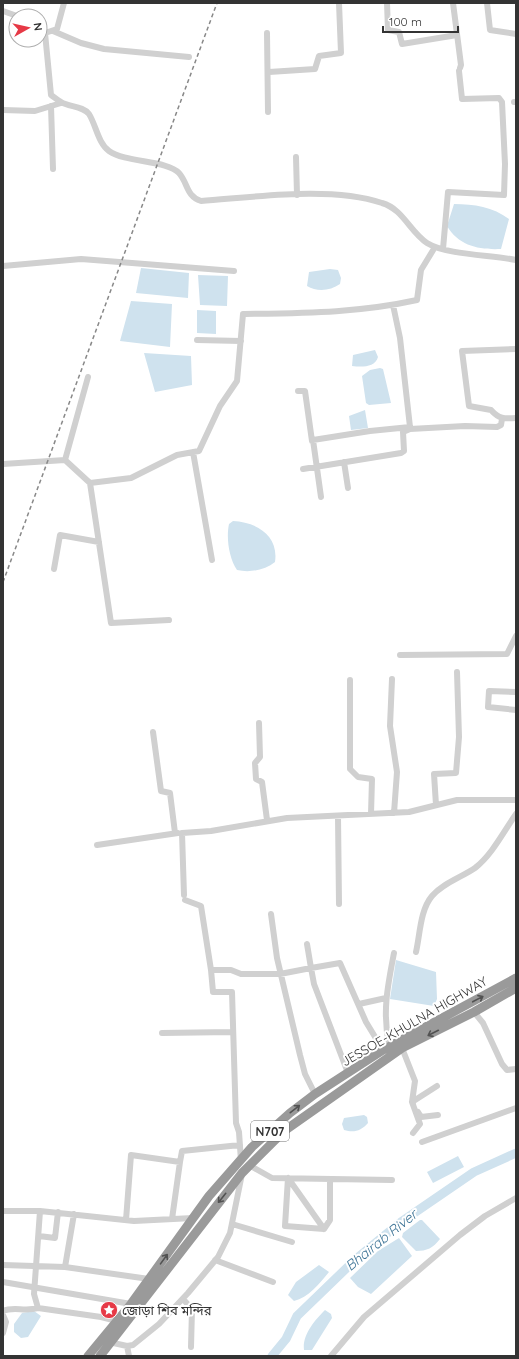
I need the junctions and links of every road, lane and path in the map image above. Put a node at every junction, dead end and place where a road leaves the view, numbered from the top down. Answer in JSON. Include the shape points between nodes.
{"nodes":[{"id":1,"x":64,"y":3,"type":"edge"},
{"id":2,"x":339,"y":3,"type":"edge"},
{"id":3,"x":387,"y":3,"type":"edge"},
{"id":4,"x":453,"y":3,"type":"edge"},
{"id":5,"x":487,"y":3,"type":"edge"},
{"id":6,"x":48,"y":31,"type":"edge"},
{"id":7,"x":53,"y":31,"type":"junction"},
{"id":8,"x":267,"y":33,"type":"dead end"},
{"id":9,"x":516,"y":34,"type":"edge"},
{"id":10,"x":457,"y":35,"type":"junction"},
{"id":11,"x":45,"y":48,"type":"edge"},
{"id":12,"x":189,"y":57,"type":"dead end"},
{"id":13,"x":269,"y":72,"type":"junction"},
{"id":14,"x":61,"y":103,"type":"junction"},
{"id":15,"x":51,"y":106,"type":"junction"},
{"id":16,"x":3,"y":110,"type":"edge"},
{"id":17,"x":268,"y":112,"type":"dead end"},
{"id":18,"x":296,"y":156,"type":"dead end"},
{"id":19,"x":53,"y":169,"type":"dead end"},
{"id":20,"x":297,"y":195,"type":"junction"},
{"id":21,"x":436,"y":247,"type":"junction"},
{"id":22,"x":443,"y":249,"type":"junction"},
{"id":23,"x":516,"y":260,"type":"edge"},
{"id":24,"x":3,"y":266,"type":"edge"},
{"id":25,"x":234,"y":272,"type":"dead end"},
{"id":26,"x":393,"y":305,"type":"junction"},
{"id":27,"x":197,"y":340,"type":"dead end"},
{"id":28,"x":241,"y":341,"type":"junction"},
{"id":29,"x":516,"y":349,"type":"edge"},
{"id":30,"x":88,"y":377,"type":"dead end"},
{"id":31,"x":298,"y":391,"type":"dead end"},
{"id":32,"x":516,"y":418,"type":"edge"},
{"id":33,"x":502,"y":419,"type":"junction"},
{"id":34,"x":312,"y":441,"type":"junction"},
{"id":35,"x":193,"y":452,"type":"junction"},
{"id":36,"x":65,"y":460,"type":"junction"},
{"id":37,"x":344,"y":462,"type":"junction"},
{"id":38,"x":3,"y":464,"type":"edge"},
{"id":39,"x":317,"y":467,"type":"junction"},
{"id":40,"x":303,"y":469,"type":"dead end"},
{"id":41,"x":90,"y":483,"type":"junction"},
{"id":42,"x":348,"y":488,"type":"dead end"},
{"id":43,"x":321,"y":497,"type":"dead end"},
{"id":44,"x":99,"y":542,"type":"junction"},
{"id":45,"x":212,"y":560,"type":"dead end"},
{"id":46,"x":54,"y":569,"type":"dead end"},
{"id":47,"x":169,"y":620,"type":"dead end"},
{"id":48,"x":516,"y":636,"type":"edge"},
{"id":49,"x":400,"y":655,"type":"dead end"},
{"id":50,"x":457,"y":672,"type":"dead end"},
{"id":51,"x":392,"y":679,"type":"dead end"},
{"id":52,"x":350,"y":680,"type":"dead end"},
{"id":53,"x":516,"y":692,"type":"edge"},
{"id":54,"x":516,"y":710,"type":"edge"},
{"id":55,"x":259,"y":723,"type":"dead end"},
{"id":56,"x":153,"y":732,"type":"dead end"},
{"id":57,"x":516,"y":800,"type":"edge"},
{"id":58,"x":436,"y":805,"type":"junction"},
{"id":59,"x":394,"y":813,"type":"junction"},
{"id":60,"x":371,"y":814,"type":"junction"},
{"id":61,"x":516,"y":814,"type":"edge"},
{"id":62,"x":338,"y":816,"type":"junction"},
{"id":63,"x":267,"y":820,"type":"junction"},
{"id":64,"x":178,"y":833,"type":"junction"},
{"id":65,"x":97,"y":845,"type":"dead end"},
{"id":66,"x":339,"y":904,"type":"dead end"},
{"id":67,"x":271,"y":914,"type":"dead end"},
{"id":68,"x":307,"y":944,"type":"dead end"},
{"id":69,"x":416,"y":952,"type":"dead end"},
{"id":70,"x":394,"y":953,"type":"dead end"},
{"id":71,"x":311,"y":968,"type":"junction"},
{"id":72,"x":211,"y":970,"type":"junction"},
{"id":73,"x":280,"y":974,"type":"junction"},
{"id":74,"x":516,"y":978,"type":"edge"},
{"id":75,"x":516,"y":988,"type":"edge"},
{"id":76,"x":386,"y":998,"type":"junction"},
{"id":77,"x":359,"y":1004,"type":"junction"},
{"id":78,"x":474,"y":1012,"type":"junction"},
{"id":79,"x":232,"y":1032,"type":"junction"},
{"id":80,"x":162,"y":1033,"type":"dead end"},
{"id":81,"x":386,"y":1047,"type":"junction"},
{"id":82,"x":402,"y":1048,"type":"junction"},
{"id":83,"x":516,"y":1069,"type":"edge"},
{"id":84,"x":348,"y":1073,"type":"junction"},
{"id":85,"x":437,"y":1086,"type":"dead end"},
{"id":86,"x":315,"y":1094,"type":"junction"},
{"id":87,"x":412,"y":1102,"type":"junction"},
{"id":88,"x":516,"y":1108,"type":"edge"},
{"id":89,"x":438,"y":1115,"type":"dead end"},
{"id":90,"x":413,"y":1132,"type":"dead end"},
{"id":91,"x":422,"y":1142,"type":"dead end"},
{"id":92,"x":240,"y":1145,"type":"junction"},
{"id":93,"x":180,"y":1162,"type":"junction"},
{"id":94,"x":245,"y":1163,"type":"junction"},
{"id":95,"x":242,"y":1173,"type":"junction"},
{"id":96,"x":288,"y":1178,"type":"junction"},
{"id":97,"x":330,"y":1179,"type":"junction"},
{"id":98,"x":392,"y":1180,"type":"dead end"},
{"id":99,"x":516,"y":1198,"type":"edge"},
{"id":100,"x":40,"y":1210,"type":"junction"},
{"id":101,"x":3,"y":1211,"type":"edge"},
{"id":102,"x":58,"y":1212,"type":"junction"},
{"id":103,"x":74,"y":1214,"type":"junction"},
{"id":104,"x":193,"y":1218,"type":"junction"},
{"id":105,"x":172,"y":1219,"type":"junction"},
{"id":106,"x":126,"y":1220,"type":"junction"},
{"id":107,"x":232,"y":1224,"type":"junction"},
{"id":108,"x":324,"y":1229,"type":"junction"},
{"id":109,"x":39,"y":1236,"type":"junction"},
{"id":110,"x":292,"y":1242,"type":"dead end"},
{"id":111,"x":216,"y":1260,"type":"junction"},
{"id":112,"x":3,"y":1265,"type":"edge"},
{"id":113,"x":36,"y":1267,"type":"junction"},
{"id":114,"x":65,"y":1267,"type":"junction"},
{"id":115,"x":149,"y":1279,"type":"junction"},
{"id":116,"x":3,"y":1282,"type":"edge"},
{"id":117,"x":273,"y":1282,"type":"dead end"},
{"id":118,"x":183,"y":1299,"type":"junction"},
{"id":119,"x":131,"y":1304,"type":"junction"},
{"id":120,"x":38,"y":1308,"type":"junction"},
{"id":121,"x":3,"y":1311,"type":"edge"},
{"id":122,"x":3,"y":1315,"type":"edge"},
{"id":123,"x":117,"y":1321,"type":"junction"},
{"id":124,"x":3,"y":1333,"type":"edge"},
{"id":125,"x":101,"y":1340,"type":"junction"},
{"id":126,"x":111,"y":1342,"type":"junction"},
{"id":127,"x":127,"y":1346,"type":"junction"},
{"id":128,"x":191,"y":1347,"type":"dead end"},
{"id":129,"x":88,"y":1356,"type":"edge"},
{"id":130,"x":100,"y":1356,"type":"edge"},
{"id":131,"x":129,"y":1356,"type":"edge"},
{"id":132,"x":331,"y":1356,"type":"edge"}],
"edges":[{"from":1,"to":7,"type":"street","via":[[57,29]]},
{"from":2,"to":13,"type":"street","via":[[341,53],[319,56],[315,69]]},
{"from":3,"to":10,"type":"street","via":[[388,30],[399,32],[402,44]]},
{"from":4,"to":10,"type":"street"},
{"from":5,"to":9,"type":"street","via":[[490,30]]},
{"from":6,"to":7,"type":"street"},
{"from":7,"to":12,"type":"street","via":[[104,49]]},
{"from":8,"to":13,"type":"street"},
{"from":10,"to":22,"type":"street","via":[[462,98],[499,98],[502,102],[504,195],[448,192]]},
{"from":11,"to":14,"type":"street","via":[[51,95]]},
{"from":13,"to":17,"type":"street"},
{"from":14,"to":15,"type":"street"},
{"from":14,"to":20,"type":"street","via":[[88,113],[108,151],[179,173],[188,192],[195,199],[201,201]]},
{"from":15,"to":16,"type":"street","via":[[35,111]]},
{"from":15,"to":19,"type":"street"},
{"from":18,"to":20,"type":"street"},
{"from":20,"to":21,"type":"street","via":[[350,197],[384,203],[393,207],[422,238]]},
{"from":21,"to":22,"type":"street"},
{"from":21,"to":26,"type":"street","via":[[421,270],[417,300]]},
{"from":22,"to":23,"type":"street"},
{"from":24,"to":25,"type":"street","via":[[80,259]]},
{"from":26,"to":28,"type":"street","via":[[337,312],[243,314]]},
{"from":26,"to":34,"type":"street","via":[[400,338],[410,427]]},
{"from":27,"to":28,"type":"street"},
{"from":28,"to":35,"type":"street","via":[[237,381],[220,406],[199,451]]},
{"from":29,"to":33,"type":"street","via":[[462,351],[469,406],[491,410],[496,417]]},
{"from":30,"to":36,"type":"street"},
{"from":31,"to":34,"type":"street","via":[[305,392]]},
{"from":32,"to":33,"type":"street"},
{"from":33,"to":37,"type":"street","via":[[501,425],[497,427],[410,429],[403,432],[404,451],[401,453]]},
{"from":34,"to":39,"type":"street"},
{"from":35,"to":41,"type":"street","via":[[177,455],[131,478]]},
{"from":35,"to":45,"type":"street"},
{"from":36,"to":38,"type":"street"},
{"from":36,"to":41,"type":"street"},
{"from":37,"to":39,"type":"street"},
{"from":37,"to":42,"type":"street"},
{"from":39,"to":40,"type":"street"},
{"from":39,"to":43,"type":"street"},
{"from":41,"to":44,"type":"street"},
{"from":44,"to":46,"type":"street","via":[[60,535]]},
{"from":44,"to":47,"type":"street","via":[[111,622]]},
{"from":48,"to":49,"type":"street","via":[[507,654]]},
{"from":50,"to":58,"type":"street","via":[[459,737],[456,773],[434,774]]},
{"from":51,"to":59,"type":"street","via":[[390,726],[397,772]]},
{"from":52,"to":60,"type":"street","via":[[350,769],[358,777],[372,779]]},
{"from":53,"to":54,"type":"street","via":[[490,691],[488,707]]},
{"from":55,"to":63,"type":"street","via":[[260,757],[254,763],[256,779],[262,782]]},
{"from":56,"to":64,"type":"street","via":[[161,791],[170,793]]},
{"from":57,"to":58,"type":"street","via":[[457,800]]},
{"from":58,"to":59,"type":"street"},
{"from":59,"to":60,"type":"street"},
{"from":60,"to":62,"type":"street"},
{"from":61,"to":69,"type":"street","via":[[488,855],[476,867],[432,896],[425,910]]},
{"from":62,"to":63,"type":"street"},
{"from":62,"to":66,"type":"street"},
{"from":63,"to":64,"type":"street","via":[[211,831]]},
{"from":64,"to":65,"type":"street"},
{"from":64,"to":72,"type":"street","via":[[185,898],[201,906]]},
{"from":67,"to":73,"type":"street"},
{"from":68,"to":71,"type":"street"},
{"from":70,"to":76,"type":"street"},
{"from":71,"to":73,"type":"street"},
{"from":71,"to":77,"type":"street","via":[[340,963]]},
{"from":71,"to":84,"type":"street","via":[[314,984]]},
{"from":72,"to":73,"type":"street","via":[[231,970],[242,974]]},
{"from":72,"to":79,"type":"street","via":[[213,992],[232,992]]},
{"from":73,"to":86,"type":"street","via":[[305,1074]]},
{"from":81,"to":74,"type":"highway","name":"JESSOE-KHULNA HIGHWAY","number":"N707","one_way":true},
{"from":75,"to":78,"type":"highway","name":"JESSOE-KHULNA HIGHWAY","number":"N707"},
{"from":76,"to":77,"type":"street"},
{"from":76,"to":81,"type":"street"},
{"from":77,"to":81,"type":"street","via":[[366,1022]]},
{"from":78,"to":82,"type":"highway","name":"JESSOE-KHULNA HIGHWAY","number":"N707","one_way":true},
{"from":78,"to":83,"type":"street","via":[[483,1023],[502,1064],[507,1070]]},
{"from":79,"to":80,"type":"street"},
{"from":79,"to":92,"type":"street","via":[[236,1123]]},
{"from":81,"to":84,"type":"highway","name":"JESSOE-KHULNA HIGHWAY","number":"N707"},
{"from":82,"to":87,"type":"street","via":[[415,1081]]},
{"from":82,"to":94,"type":"highway","name":"JESSOE-KHULNA HIGHWAY","number":"N707","via":[[284,1131]]},
{"from":84,"to":86,"type":"highway","name":"JESSOE-KHULNA HIGHWAY","number":"N707"},
{"from":85,"to":87,"type":"street"},
{"from":94,"to":86,"type":"highway","name":"JESSOE-KHULNA HIGHWAY","number":"N707","one_way":true,"via":[[252,1147]]},
{"from":87,"to":89,"type":"street","via":[[421,1117]]},
{"from":87,"to":90,"type":"street","via":[[420,1124]]},
{"from":88,"to":91,"type":"street"},
{"from":92,"to":93,"type":"street","via":[[182,1151]]},
{"from":92,"to":94,"type":"street"},
{"from":93,"to":105,"type":"street"},
{"from":93,"to":106,"type":"street","via":[[131,1155]]},
{"from":94,"to":95,"type":"highway","name":"JESSOE-KHULNA HIGHWAY","number":"N707"},
{"from":94,"to":96,"type":"street","via":[[272,1178]]},
{"from":94,"to":104,"type":"highway","name":"JESSOE-KHULNA HIGHWAY","number":"N707","via":[[209,1196]]},
{"from":95,"to":107,"type":"street"},
{"from":95,"to":126,"type":"highway","name":"JESSOE-KHULNA HIGHWAY","number":"N707","one_way":true},
{"from":96,"to":97,"type":"street"},
{"from":96,"to":108,"type":"street"},
{"from":96,"to":108,"type":"street","via":[[285,1226]]},
{"from":97,"to":98,"type":"street"},
{"from":97,"to":108,"type":"street","via":[[330,1220]]},
{"from":99,"to":132,"type":"street","via":[[485,1216],[448,1245],[364,1317]]},
{"from":100,"to":101,"type":"street"},
{"from":100,"to":102,"type":"street"},
{"from":100,"to":109,"type":"street"},
{"from":102,"to":103,"type":"street"},
{"from":102,"to":109,"type":"street","via":[[55,1238]]},
{"from":103,"to":106,"type":"street"},
{"from":103,"to":114,"type":"street"},
{"from":104,"to":105,"type":"street"},
{"from":115,"to":104,"type":"highway","name":"JESSOE-KHULNA HIGHWAY","number":"N707","one_way":true},
{"from":105,"to":106,"type":"street"},
{"from":107,"to":110,"type":"street"},
{"from":107,"to":111,"type":"street"},
{"from":109,"to":113,"type":"street"},
{"from":111,"to":117,"type":"street"},
{"from":111,"to":118,"type":"street"},
{"from":112,"to":113,"type":"street"},
{"from":113,"to":114,"type":"street"},
{"from":113,"to":120,"type":"street","via":[[34,1294]]},
{"from":114,"to":115,"type":"street"},
{"from":115,"to":119,"type":"highway","name":"JESSOE-KHULNA HIGHWAY","number":"N707"},
{"from":116,"to":119,"type":"street"},
{"from":118,"to":127,"type":"street","via":[[159,1324],[133,1345]]},
{"from":118,"to":128,"type":"street","via":[[192,1309]]},
{"from":119,"to":123,"type":"highway","name":"JESSOE-KHULNA HIGHWAY","number":"N707"},
{"from":120,"to":121,"type":"street","via":[[26,1311],[9,1308]]},
{"from":120,"to":123,"type":"street"},
{"from":122,"to":124,"type":"street","via":[[6,1322]]},
{"from":123,"to":125,"type":"highway","name":"JESSOE-KHULNA HIGHWAY","number":"N707"},
{"from":125,"to":126,"type":"street"},
{"from":125,"to":129,"type":"highway","name":"JESSOE-KHULNA HIGHWAY","number":"N707"},
{"from":126,"to":127,"type":"street"},
{"from":126,"to":130,"type":"highway","name":"JESSOE-KHULNA HIGHWAY","number":"N707"},
{"from":127,"to":131,"type":"street"}]}
